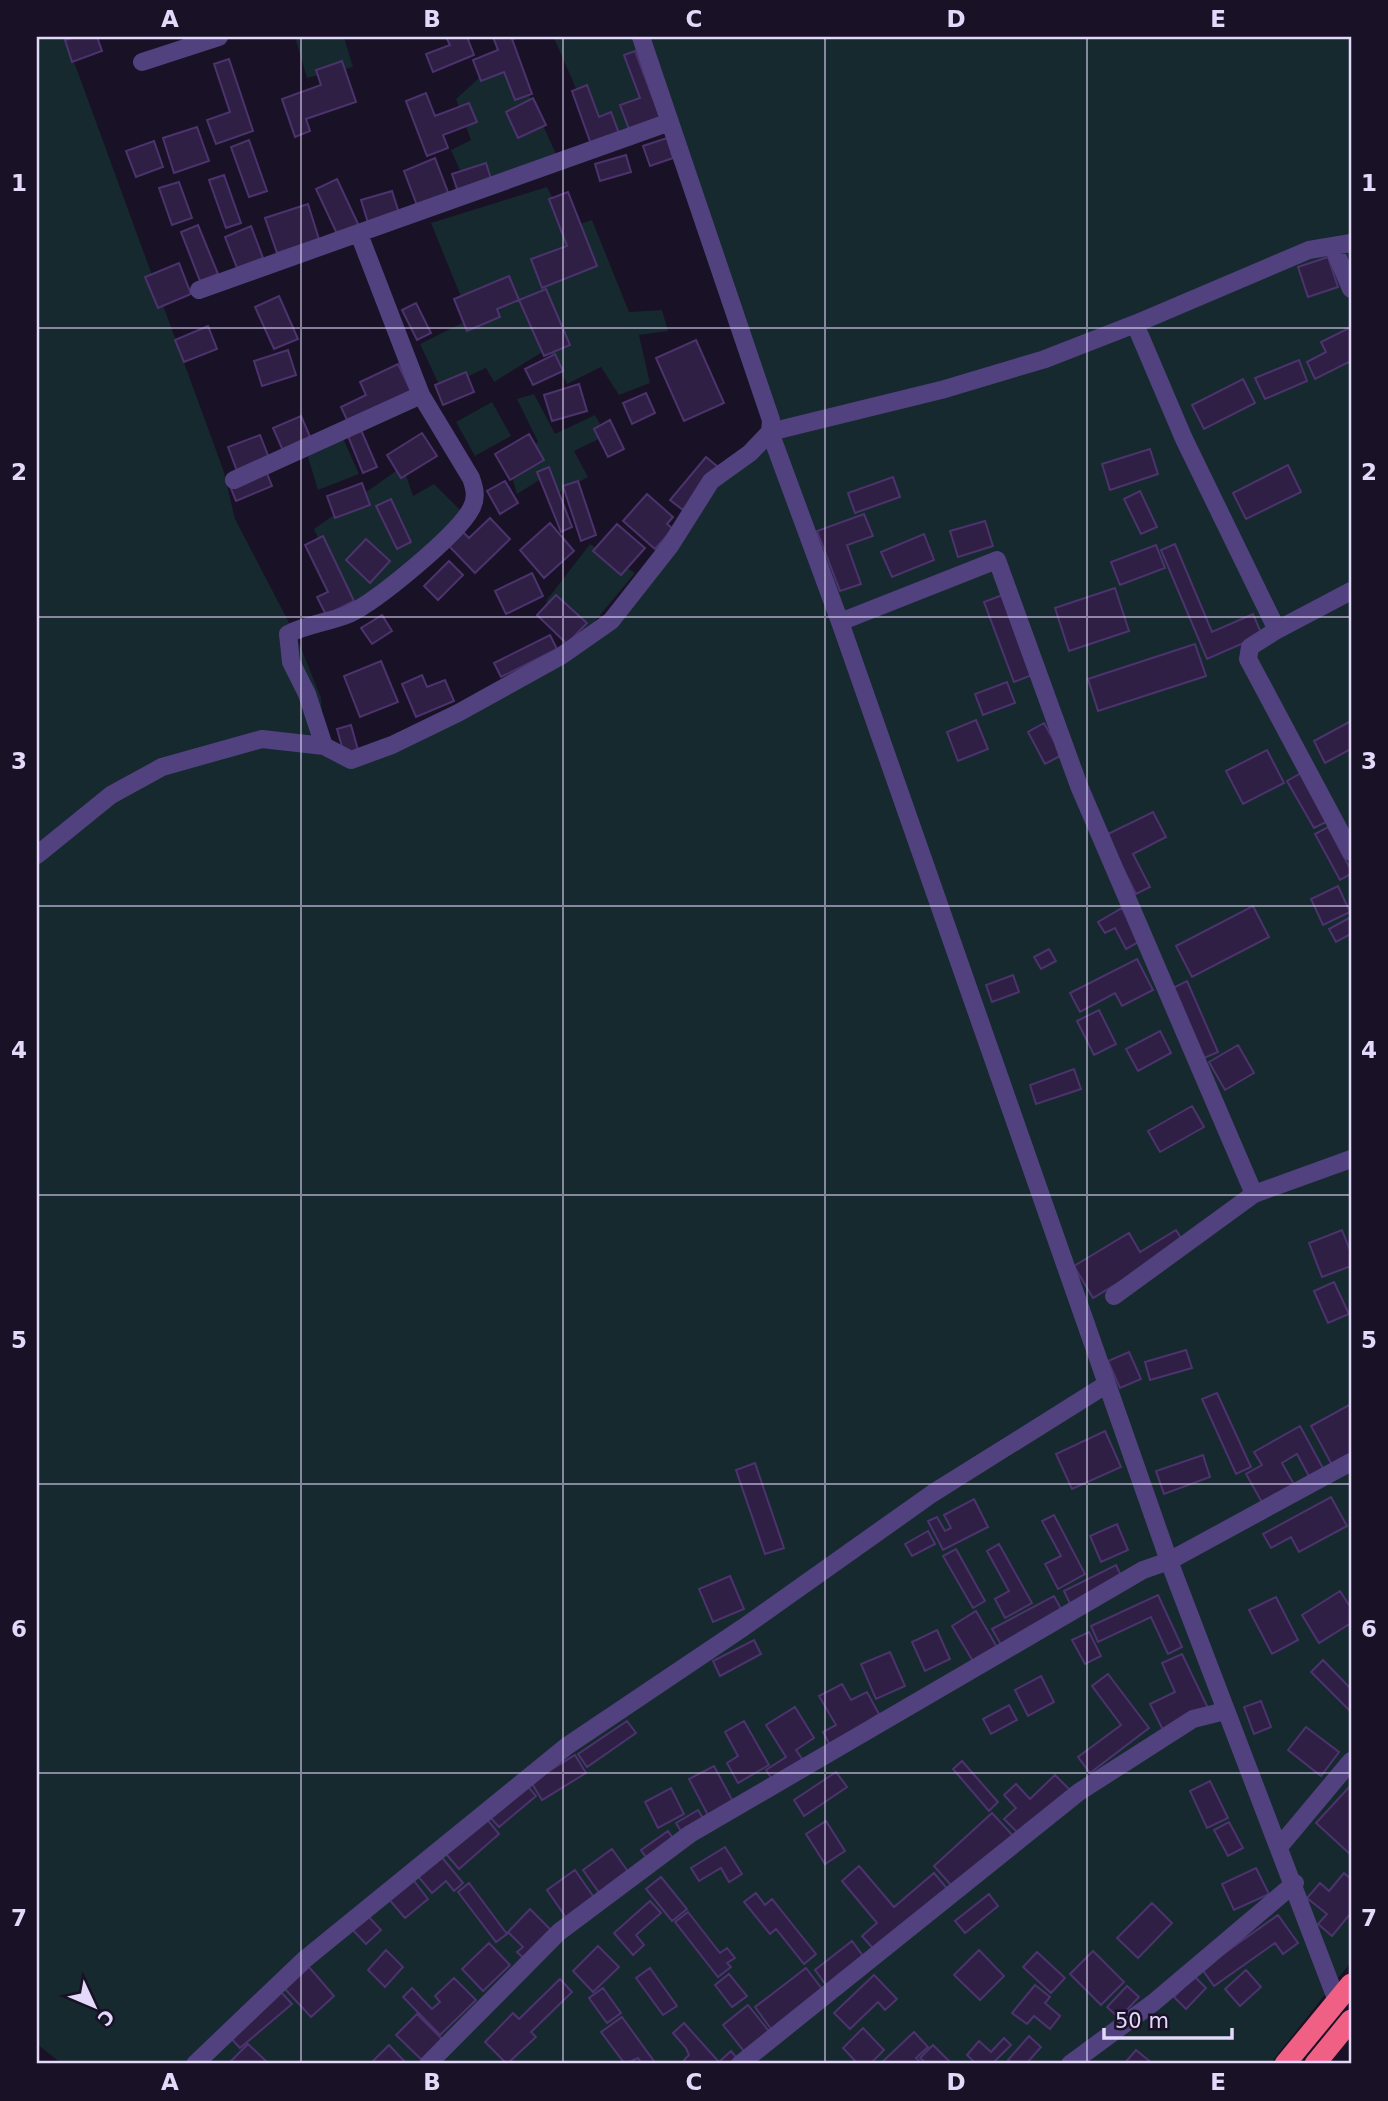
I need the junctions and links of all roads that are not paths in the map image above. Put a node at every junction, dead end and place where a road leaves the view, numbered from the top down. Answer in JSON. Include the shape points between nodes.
{"nodes":[{"id":1,"x":219,"y":37,"type":"edge"},
{"id":2,"x":641,"y":37,"type":"edge"},
{"id":3,"x":142,"y":62,"type":"dead end"},
{"id":4,"x":670,"y":122,"type":"junction"},
{"id":5,"x":359,"y":234,"type":"junction"},
{"id":6,"x":1342,"y":245,"type":"edge"},
{"id":7,"x":1351,"y":289,"type":"edge"},
{"id":8,"x":199,"y":290,"type":"dead end"},
{"id":9,"x":1135,"y":324,"type":"junction"},
{"id":10,"x":421,"y":395,"type":"junction"},
{"id":11,"x":770,"y":432,"type":"junction"},
{"id":12,"x":234,"y":480,"type":"dead end"},
{"id":13,"x":1351,"y":591,"type":"edge"},
{"id":14,"x":840,"y":622,"type":"junction"},
{"id":15,"x":1277,"y":630,"type":"junction"},
{"id":16,"x":324,"y":746,"type":"junction"},
{"id":17,"x":1351,"y":852,"type":"edge"},
{"id":18,"x":37,"y":855,"type":"edge"},
{"id":19,"x":1351,"y":1159,"type":"edge"},
{"id":20,"x":1254,"y":1194,"type":"junction"},
{"id":21,"x":1114,"y":1296,"type":"dead end"},
{"id":22,"x":1107,"y":1384,"type":"junction"},
{"id":23,"x":1351,"y":1462,"type":"edge"},
{"id":24,"x":1169,"y":1561,"type":"junction"},
{"id":25,"x":1225,"y":1711,"type":"junction"},
{"id":26,"x":1351,"y":1761,"type":"edge"},
{"id":27,"x":1279,"y":1847,"type":"junction"},
{"id":28,"x":1295,"y":1883,"type":"junction"},
{"id":29,"x":1351,"y":1984,"type":"edge"},
{"id":30,"x":1337,"y":2001,"type":"junction"},
{"id":31,"x":1351,"y":2020,"type":"edge"},
{"id":32,"x":195,"y":2064,"type":"edge"},
{"id":33,"x":428,"y":2064,"type":"edge"},
{"id":34,"x":740,"y":2064,"type":"edge"},
{"id":35,"x":1070,"y":2064,"type":"edge"},
{"id":36,"x":1285,"y":2064,"type":"edge"},
{"id":37,"x":1315,"y":2064,"type":"edge"}],
"edges":[{"from":1,"to":3,"type":"street"},
{"from":2,"to":4,"type":"street"},
{"from":4,"to":5,"type":"street"},
{"from":4,"to":11,"type":"street","via":[[772,420]]},
{"from":5,"to":8,"type":"street"},
{"from":5,"to":10,"type":"street"},
{"from":6,"to":7,"type":"street"},
{"from":6,"to":9,"type":"street","via":[[1309,250]]},
{"from":9,"to":11,"type":"street","via":[[1045,359],[941,390]]},
{"from":9,"to":15,"type":"street","via":[[1184,439]]},
{"from":10,"to":12,"type":"street"},
{"from":10,"to":16,"type":"street","via":[[476,493],[471,509],[456,526],[383,592],[349,614],[288,634],[291,662]]},
{"from":11,"to":14,"type":"street"},
{"from":11,"to":16,"type":"street","via":[[711,481],[670,546],[611,621],[561,656],[392,745],[351,760]]},
{"from":13,"to":15,"type":"street"},
{"from":14,"to":20,"type":"street","via":[[998,561],[1079,786]]},
{"from":14,"to":22,"type":"street"},
{"from":15,"to":17,"type":"street","via":[[1250,647],[1248,659]]},
{"from":16,"to":18,"type":"street","via":[[262,739],[162,767],[111,795]]},
{"from":19,"to":20,"type":"street"},
{"from":20,"to":21,"type":"street"},
{"from":22,"to":24,"type":"street"},
{"from":22,"to":32,"type":"street","via":[[933,1493],[567,1746],[304,1960]]},
{"from":23,"to":24,"type":"street"},
{"from":24,"to":25,"type":"street"},
{"from":24,"to":33,"type":"street","via":[[1143,1570],[690,1834],[559,1932]]},
{"from":25,"to":27,"type":"street"},
{"from":25,"to":34,"type":"street","via":[[1193,1719],[1079,1792]]},
{"from":26,"to":27,"type":"street"},
{"from":27,"to":28,"type":"street"},
{"from":28,"to":30,"type":"street"},
{"from":28,"to":35,"type":"street","via":[[1153,2003]]},
{"from":29,"to":30,"type":"highway"},
{"from":30,"to":36,"type":"highway"},
{"from":31,"to":37,"type":"highway"}]}
